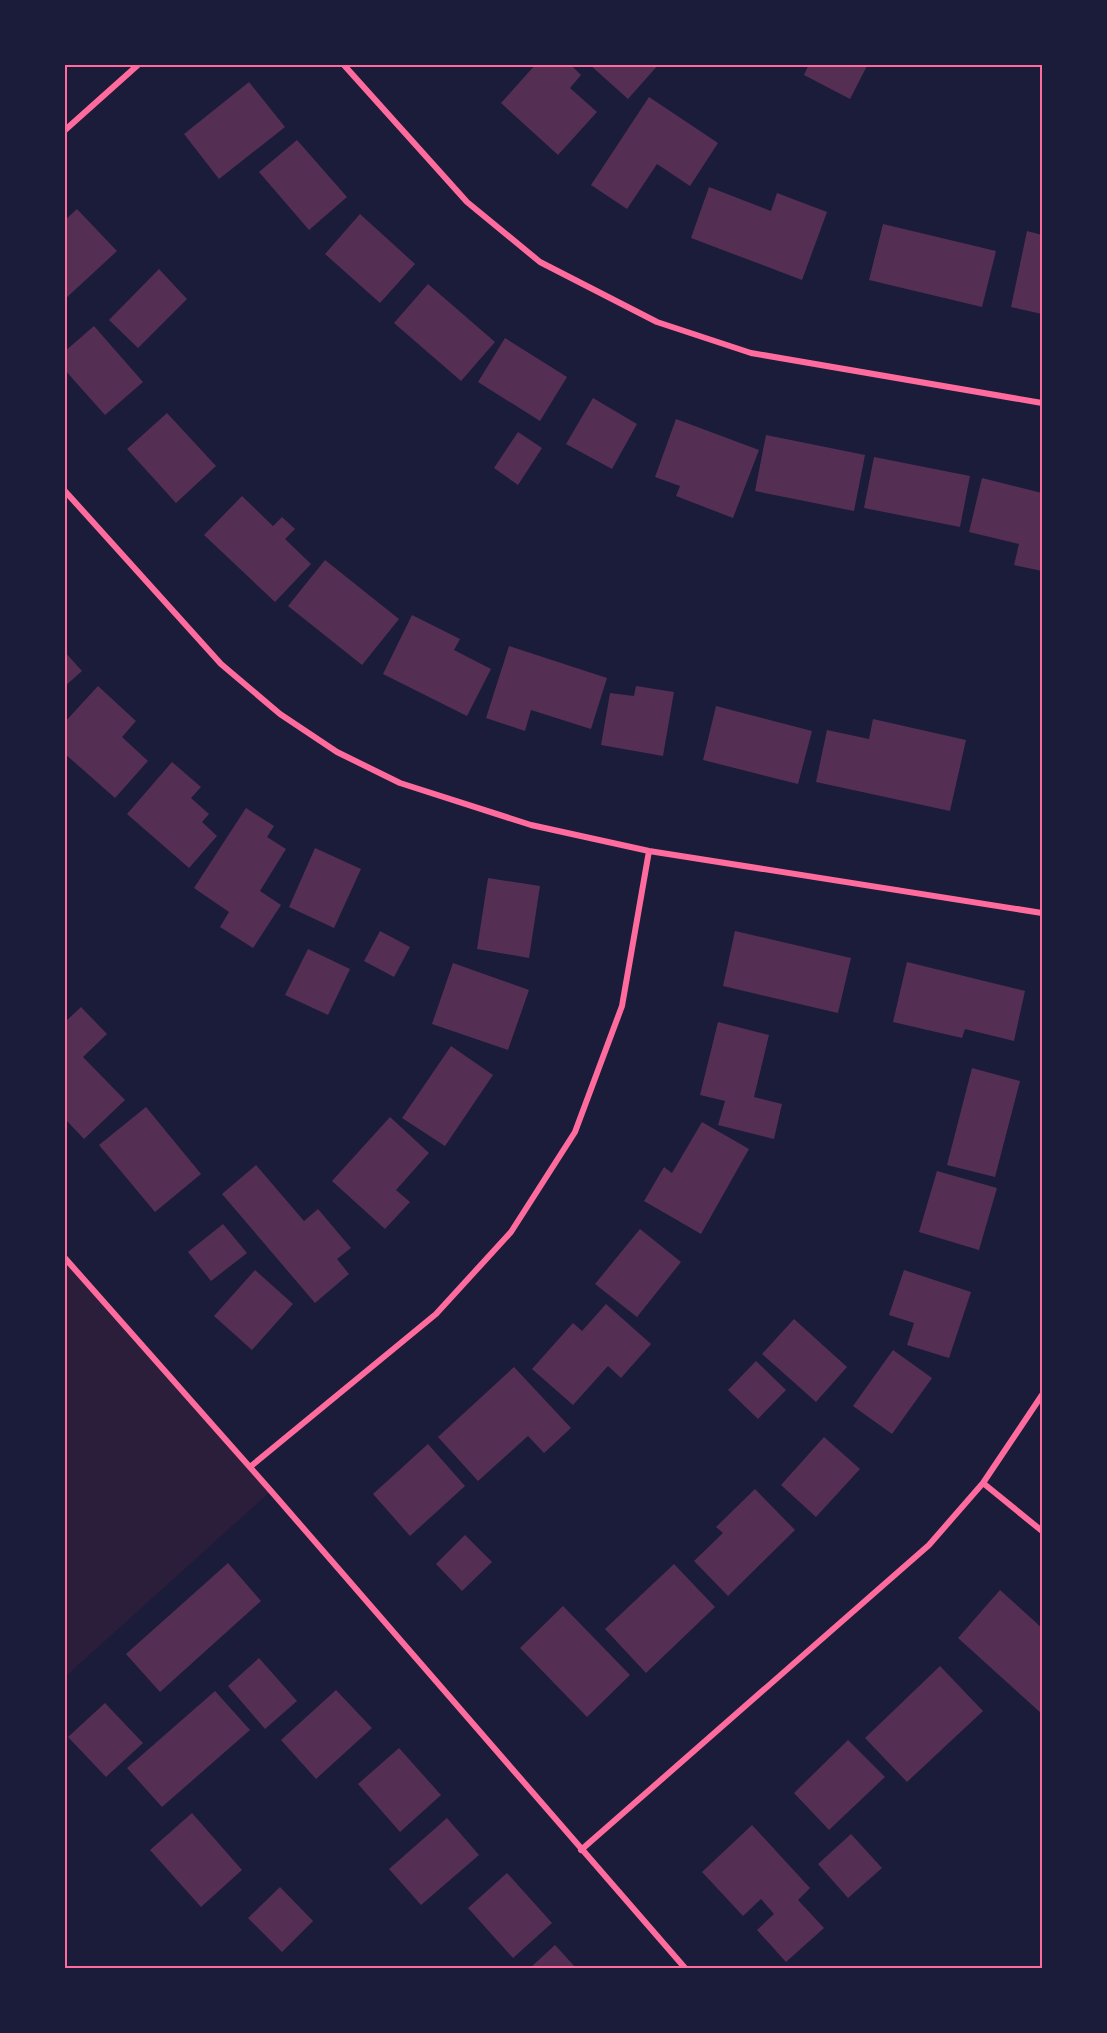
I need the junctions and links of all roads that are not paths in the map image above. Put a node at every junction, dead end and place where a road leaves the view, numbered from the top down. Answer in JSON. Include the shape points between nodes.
{"nodes":[{"id":1,"x":139,"y":64,"type":"edge"},
{"id":2,"x":343,"y":64,"type":"edge"},
{"id":3,"x":64,"y":131,"type":"edge"},
{"id":4,"x":1042,"y":403,"type":"edge"},
{"id":5,"x":64,"y":490,"type":"edge"},
{"id":6,"x":649,"y":852,"type":"junction"},
{"id":7,"x":1042,"y":913,"type":"edge"},
{"id":8,"x":64,"y":1257,"type":"edge"},
{"id":9,"x":1042,"y":1395,"type":"edge"},
{"id":10,"x":250,"y":1467,"type":"junction"},
{"id":11,"x":983,"y":1483,"type":"junction"},
{"id":12,"x":1042,"y":1531,"type":"edge"},
{"id":13,"x":581,"y":1850,"type":"junction"},
{"id":14,"x":685,"y":1968,"type":"edge"}],
"edges":[{"from":1,"to":3,"type":"street"},
{"from":2,"to":4,"type":"street","via":[[467,202],[540,262],[657,322],[751,353]]},
{"from":5,"to":6,"type":"street","via":[[221,664],[280,714],[336,752],[400,783],[531,825]]},
{"from":6,"to":7,"type":"street"},
{"from":6,"to":10,"type":"street","via":[[622,1006],[575,1132],[511,1233],[436,1314]]},
{"from":8,"to":10,"type":"street"},
{"from":9,"to":11,"type":"street"},
{"from":10,"to":13,"type":"street"},
{"from":11,"to":12,"type":"street"},
{"from":11,"to":13,"type":"street","via":[[928,1545]]},
{"from":13,"to":14,"type":"street"}]}
